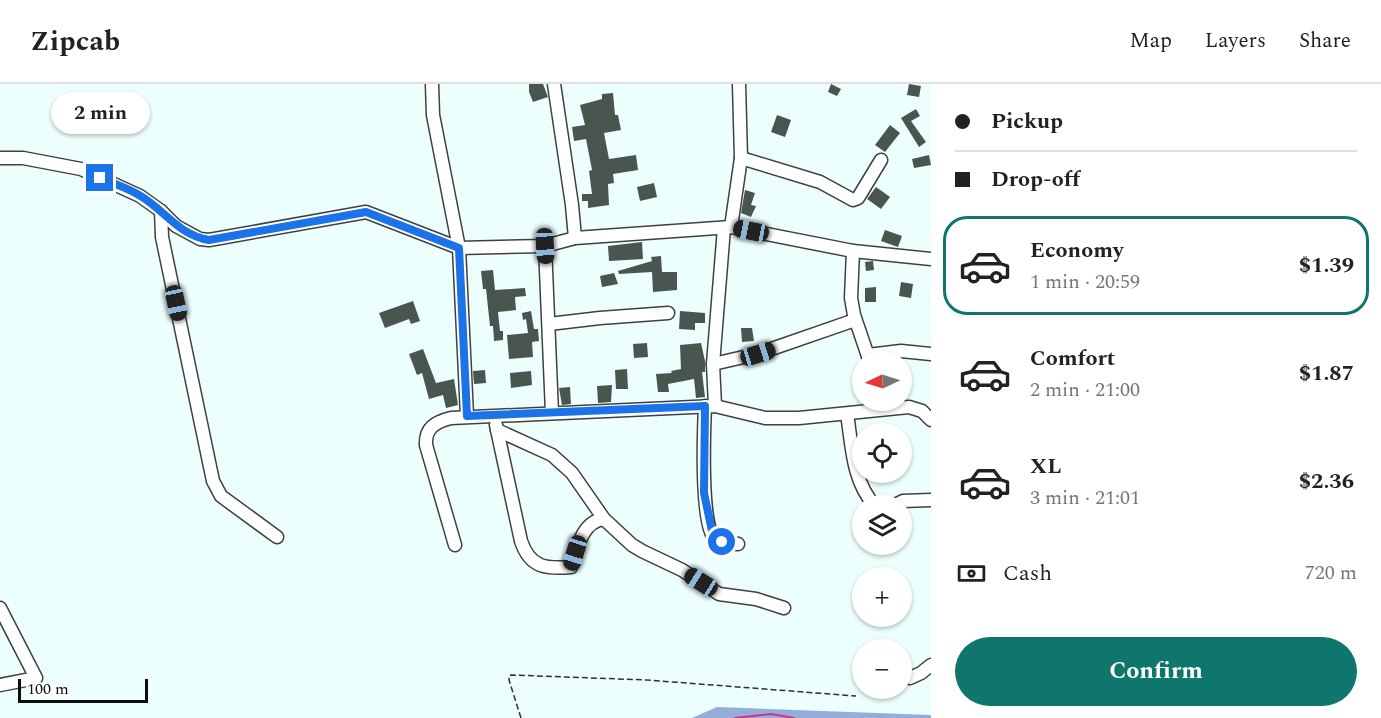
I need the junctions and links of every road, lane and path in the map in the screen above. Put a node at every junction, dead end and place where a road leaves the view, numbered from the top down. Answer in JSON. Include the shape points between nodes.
{"nodes":[{"id":1,"x":432,"y":84,"type":"edge"},
{"id":2,"x":554,"y":84,"type":"edge"},
{"id":3,"x":739,"y":84,"type":"edge"},
{"id":4,"x":0,"y":158,"type":"edge"},
{"id":5,"x":741,"y":158,"type":"junction"},
{"id":6,"x":881,"y":160,"type":"dead end"},
{"id":7,"x":161,"y":211,"type":"junction"},
{"id":8,"x":728,"y":228,"type":"junction"},
{"id":9,"x":575,"y":238,"type":"junction"},
{"id":10,"x":545,"y":246,"type":"junction"},
{"id":11,"x":459,"y":248,"type":"junction"},
{"id":12,"x":853,"y":251,"type":"junction"},
{"id":13,"x":931,"y":259,"type":"edge"},
{"id":14,"x":668,"y":313,"type":"dead end"},
{"id":15,"x":855,"y":320,"type":"junction"},
{"id":16,"x":549,"y":324,"type":"junction"},
{"id":17,"x":866,"y":351,"type":"edge"},
{"id":18,"x":912,"y":352,"type":"edge"},
{"id":19,"x":931,"y":354,"type":"edge"},
{"id":20,"x":713,"y":364,"type":"junction"},
{"id":21,"x":710,"y":406,"type":"junction"},
{"id":22,"x":912,"y":408,"type":"edge"},
{"id":23,"x":857,"y":411,"type":"edge"},
{"id":24,"x":552,"y":413,"type":"junction"},
{"id":25,"x":847,"y":414,"type":"junction"},
{"id":26,"x":493,"y":415,"type":"junction"},
{"id":27,"x":467,"y":416,"type":"junction"},
{"id":28,"x":931,"y":420,"type":"edge"},
{"id":29,"x":498,"y":430,"type":"junction"},
{"id":30,"x":866,"y":495,"type":"edge"},
{"id":31,"x":931,"y":500,"type":"edge"},
{"id":32,"x":912,"y":501,"type":"edge"},
{"id":33,"x":604,"y":519,"type":"junction"},
{"id":34,"x":277,"y":537,"type":"dead end"},
{"id":35,"x":738,"y":544,"type":"dead end"},
{"id":36,"x":455,"y":545,"type":"dead end"},
{"id":37,"x":0,"y":608,"type":"edge"},
{"id":38,"x":784,"y":609,"type":"dead end"},
{"id":39,"x":931,"y":665,"type":"edge"},
{"id":40,"x":912,"y":677,"type":"edge"},
{"id":41,"x":0,"y":685,"type":"edge"},
{"id":42,"x":852,"y":696,"type":"edge"},
{"id":43,"x":521,"y":718,"type":"edge"}],
"edges":[{"from":1,"to":11,"type":"street","via":[[433,116]]},
{"from":2,"to":9,"type":"street"},
{"from":3,"to":5,"type":"street"},
{"from":4,"to":7,"type":"street","via":[[23,158],[81,169],[140,196]]},
{"from":5,"to":6,"type":"street","via":[[820,182],[853,200]]},
{"from":5,"to":8,"type":"street"},
{"from":7,"to":11,"type":"street","via":[[176,226],[209,240],[366,212]]},
{"from":7,"to":34,"type":"street","via":[[162,237],[213,481],[221,496]]},
{"from":8,"to":9,"type":"street"},
{"from":8,"to":12,"type":"street"},
{"from":8,"to":20,"type":"street"},
{"from":9,"to":10,"type":"street"},
{"from":10,"to":11,"type":"street"},
{"from":10,"to":16,"type":"street"},
{"from":11,"to":27,"type":"street"},
{"from":12,"to":13,"type":"street"},
{"from":12,"to":15,"type":"street","via":[[851,298]]},
{"from":14,"to":16,"type":"street"},
{"from":15,"to":17,"type":"street"},
{"from":15,"to":20,"type":"street","via":[[758,354]]},
{"from":16,"to":24,"type":"street"},
{"from":18,"to":19,"type":"street"},
{"from":20,"to":21,"type":"street"},
{"from":21,"to":24,"type":"street"},
{"from":21,"to":25,"type":"street","via":[[765,418]]},
{"from":21,"to":35,"type":"street","via":[[706,509],[714,538]]},
{"from":22,"to":28,"type":"street"},
{"from":23,"to":25,"type":"street"},
{"from":24,"to":26,"type":"street"},
{"from":25,"to":30,"type":"street","via":[[854,462]]},
{"from":26,"to":27,"type":"street"},
{"from":26,"to":29,"type":"street"},
{"from":27,"to":36,"type":"street","via":[[433,425],[425,439]]},
{"from":29,"to":33,"type":"street","via":[[552,455],[572,473]]},
{"from":29,"to":33,"type":"street","via":[[521,541],[531,559],[542,567],[571,567],[586,529],[594,521]]},
{"from":31,"to":32,"type":"street"},
{"from":33,"to":38,"type":"street","via":[[632,545],[713,591]]},
{"from":37,"to":41,"type":"street","via":[[36,678]]},
{"from":39,"to":40,"type":"street"},
{"from":42,"to":43,"type":"path","via":[[647,680],[511,675],[508,678]]}]}
